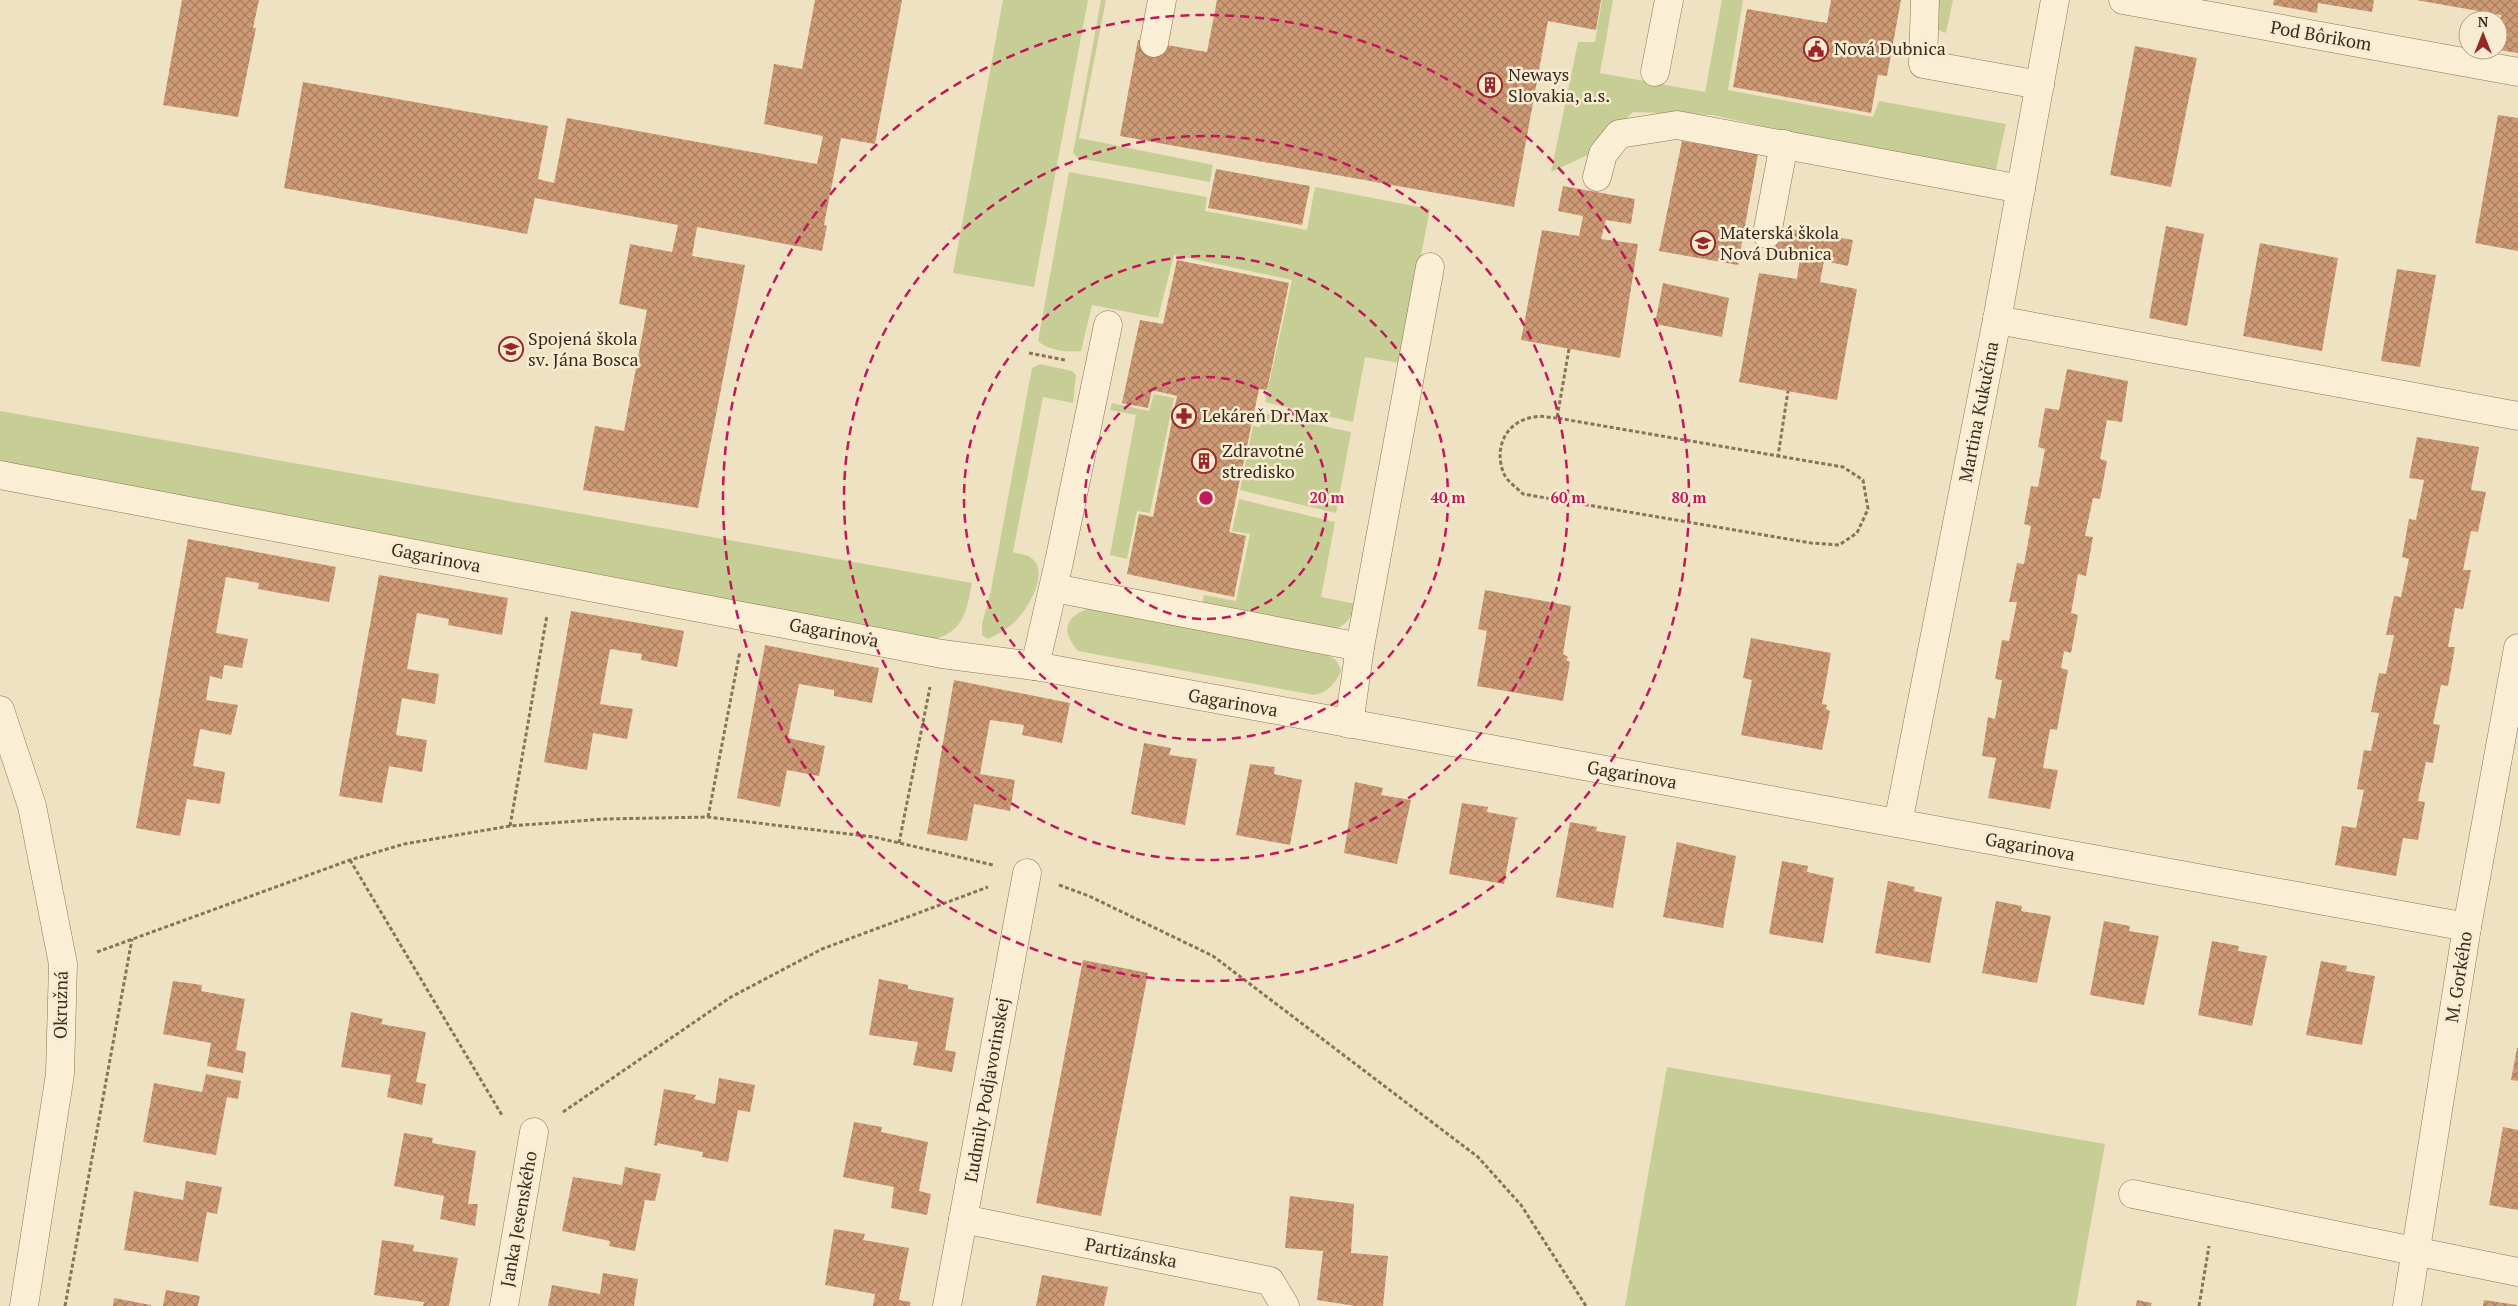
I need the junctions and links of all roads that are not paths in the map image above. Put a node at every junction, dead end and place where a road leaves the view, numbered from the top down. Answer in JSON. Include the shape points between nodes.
{"nodes":[{"id":1,"x":1162,"y":0,"type":"edge"},
{"id":2,"x":1669,"y":0,"type":"edge"},
{"id":3,"x":1925,"y":0,"type":"edge"},
{"id":4,"x":2055,"y":0,"type":"edge"},
{"id":5,"x":2123,"y":0,"type":"edge"},
{"id":6,"x":1154,"y":43,"type":"dead end"},
{"id":7,"x":1655,"y":72,"type":"dead end"},
{"id":8,"x":2518,"y":72,"type":"edge"},
{"id":9,"x":2040,"y":85,"type":"junction"},
{"id":10,"x":1784,"y":144,"type":"junction"},
{"id":11,"x":1597,"y":177,"type":"dead end"},
{"id":12,"x":2021,"y":189,"type":"junction"},
{"id":13,"x":1767,"y":234,"type":"dead end"},
{"id":14,"x":1430,"y":267,"type":"dead end"},
{"id":15,"x":1997,"y":320,"type":"junction"},
{"id":16,"x":1108,"y":325,"type":"dead end"},
{"id":17,"x":2518,"y":416,"type":"edge"},
{"id":18,"x":0,"y":475,"type":"edge"},
{"id":19,"x":1054,"y":588,"type":"junction"},
{"id":20,"x":1360,"y":648,"type":"junction"},
{"id":21,"x":2518,"y":648,"type":"edge"},
{"id":22,"x":1035,"y":666,"type":"junction"},
{"id":23,"x":0,"y":710,"type":"edge"},
{"id":24,"x":1349,"y":724,"type":"junction"},
{"id":25,"x":1898,"y":823,"type":"junction"},
{"id":26,"x":1026,"y":873,"type":"road end"},
{"id":27,"x":2467,"y":927,"type":"junction"},
{"id":28,"x":534,"y":1132,"type":"road end"},
{"id":29,"x":2133,"y":1194,"type":"dead end"},
{"id":30,"x":963,"y":1219,"type":"junction"},
{"id":31,"x":2416,"y":1253,"type":"junction"},
{"id":32,"x":2518,"y":1272,"type":"edge"},
{"id":33,"x":24,"y":1306,"type":"edge"},
{"id":34,"x":504,"y":1306,"type":"edge"},
{"id":35,"x":947,"y":1306,"type":"edge"},
{"id":36,"x":1285,"y":1306,"type":"edge"},
{"id":37,"x":2407,"y":1306,"type":"edge"}],
"edges":[{"from":1,"to":6,"type":"street"},
{"from":2,"to":7,"type":"street"},
{"from":3,"to":9,"type":"street","via":[[1923,64]]},
{"from":4,"to":9,"type":"street","name":"Martina Kukučína"},
{"from":5,"to":8,"type":"street","name":"Pod Bôrikom"},
{"from":9,"to":12,"type":"street","name":"Martina Kukučína"},
{"from":10,"to":11,"type":"street","via":[[1677,125],[1619,134],[1603,154]]},
{"from":10,"to":12,"type":"street"},
{"from":10,"to":13,"type":"street"},
{"from":12,"to":15,"type":"street","name":"Martina Kukučína"},
{"from":14,"to":20,"type":"street"},
{"from":15,"to":17,"type":"street"},
{"from":15,"to":25,"type":"street","name":"Martina Kukučína"},
{"from":16,"to":19,"type":"street"},
{"from":18,"to":22,"type":"street","name":"Gagarinova","via":[[942,654]]},
{"from":19,"to":20,"type":"street"},
{"from":19,"to":22,"type":"street"},
{"from":20,"to":24,"type":"street"},
{"from":21,"to":27,"type":"street","name":"M. Gorkého"},
{"from":22,"to":24,"type":"street","name":"Gagarinova"},
{"from":23,"to":33,"type":"street","name":"Okružná","via":[[32,806],[63,964],[60,1074]]},
{"from":24,"to":25,"type":"street","name":"Gagarinova"},
{"from":25,"to":27,"type":"street","name":"Gagarinova"},
{"from":26,"to":30,"type":"street","name":"Ľudmily Podjavorinskej"},
{"from":27,"to":31,"type":"street","name":"M. Gorkého"},
{"from":28,"to":34,"type":"street","name":"Janka Jesenského"},
{"from":29,"to":31,"type":"street"},
{"from":30,"to":35,"type":"street","name":"Ľudmily Podjavorinskej"},
{"from":30,"to":36,"type":"street","name":"Partizánska","via":[[1270,1281]]},
{"from":31,"to":32,"type":"street"},
{"from":31,"to":37,"type":"street","name":"M. Gorkého"}]}
